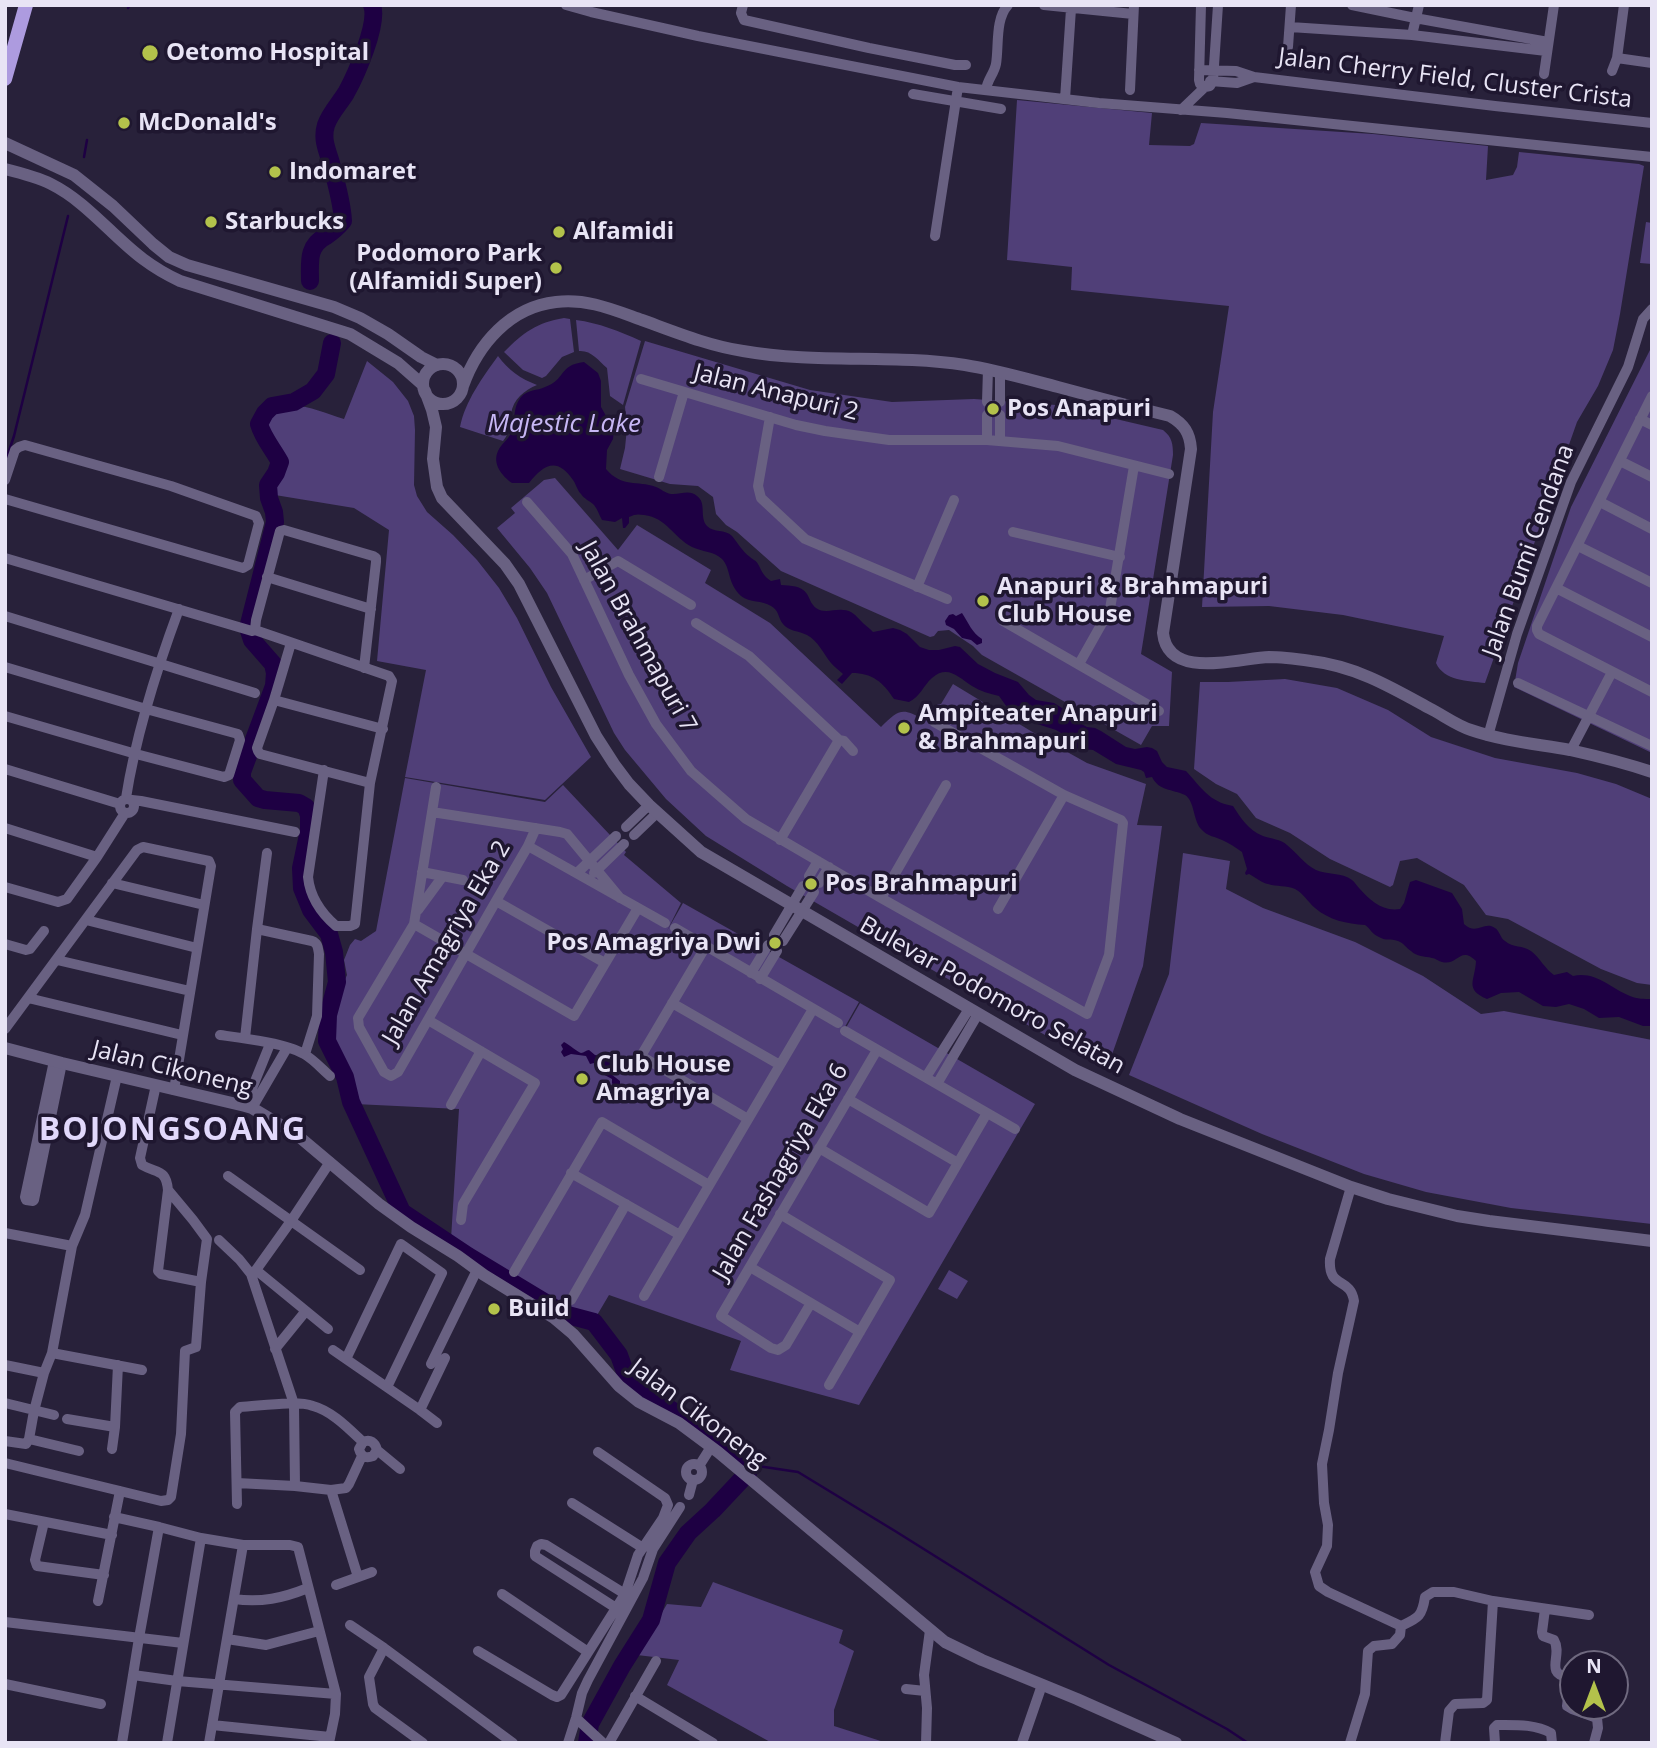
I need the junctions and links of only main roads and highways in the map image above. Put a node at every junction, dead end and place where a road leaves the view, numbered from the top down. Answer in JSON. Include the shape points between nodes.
{"nodes":[{"id":1,"x":26,"y":5,"type":"edge"},
{"id":2,"x":5,"y":79,"type":"edge"}],
"edges":[{"from":1,"to":2,"type":"main road"}]}
